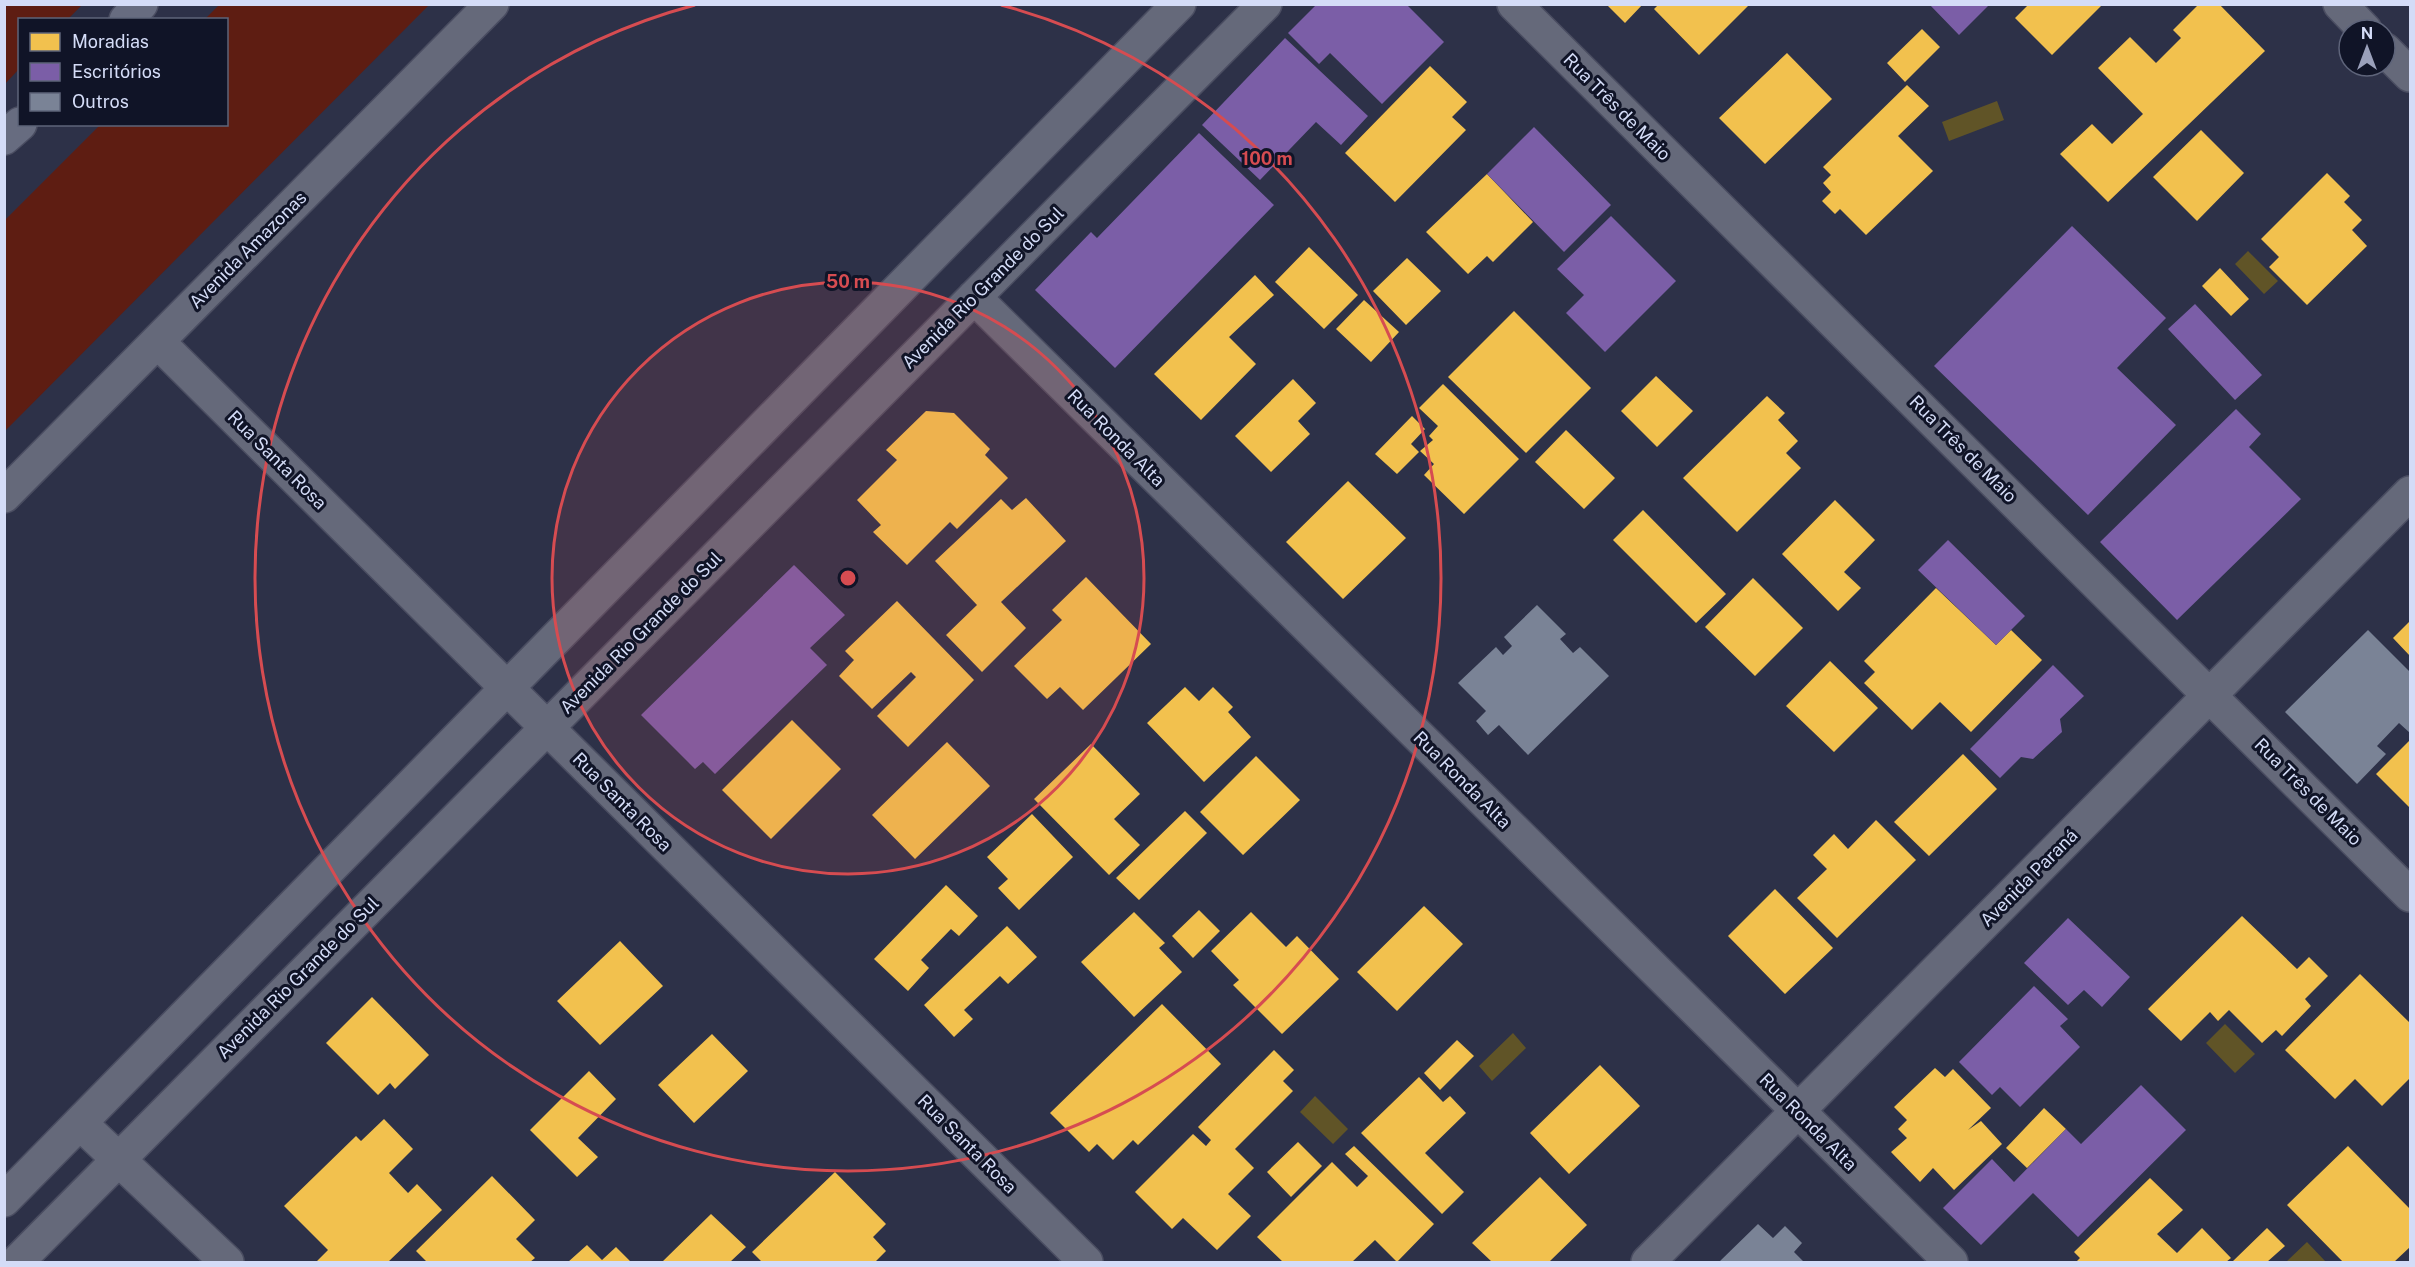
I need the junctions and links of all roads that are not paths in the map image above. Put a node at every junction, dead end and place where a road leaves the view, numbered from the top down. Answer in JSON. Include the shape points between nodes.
{"nodes":[{"id":1,"x":141,"y":4,"type":"edge"},
{"id":2,"x":492,"y":4,"type":"edge"},
{"id":3,"x":1179,"y":4,"type":"edge"},
{"id":4,"x":1265,"y":4,"type":"edge"},
{"id":5,"x":1514,"y":4,"type":"edge"},
{"id":6,"x":2340,"y":4,"type":"edge"},
{"id":7,"x":128,"y":18,"type":"edge"},
{"id":8,"x":2353,"y":18,"type":"edge"},
{"id":9,"x":2397,"y":62,"type":"edge"},
{"id":10,"x":2410,"y":75,"type":"edge"},
{"id":11,"x":18,"y":126,"type":"edge"},
{"id":12,"x":4,"y":138,"type":"edge"},
{"id":13,"x":974,"y":297,"type":"junction"},
{"id":14,"x":158,"y":342,"type":"junction"},
{"id":15,"x":2410,"y":493,"type":"edge"},
{"id":16,"x":4,"y":496,"type":"edge"},
{"id":17,"x":508,"y":689,"type":"junction"},
{"id":18,"x":2211,"y":694,"type":"junction"},
{"id":19,"x":547,"y":728,"type":"junction"},
{"id":20,"x":2410,"y":895,"type":"edge"},
{"id":21,"x":1798,"y":1112,"type":"junction"},
{"id":22,"x":80,"y":1123,"type":"junction"},
{"id":23,"x":118,"y":1159,"type":"junction"},
{"id":24,"x":4,"y":1200,"type":"edge"},
{"id":25,"x":17,"y":1263,"type":"edge"},
{"id":26,"x":227,"y":1263,"type":"edge"},
{"id":27,"x":1086,"y":1263,"type":"edge"},
{"id":28,"x":1648,"y":1263,"type":"edge"},
{"id":29,"x":1951,"y":1263,"type":"edge"}],
"edges":[{"from":1,"to":7,"type":"highway"},
{"from":2,"to":14,"type":"street","name":"Avenida Amazonas"},
{"from":3,"to":17,"type":"street"},
{"from":4,"to":13,"type":"street","name":"Avenida Rio Grande do Sul"},
{"from":5,"to":18,"type":"street","name":"Rua Três de Maio"},
{"from":6,"to":8,"type":"street"},
{"from":9,"to":10,"type":"street"},
{"from":11,"to":12,"type":"highway"},
{"from":13,"to":19,"type":"street","name":"Avenida Rio Grande do Sul"},
{"from":13,"to":21,"type":"street","name":"Rua Ronda Alta"},
{"from":14,"to":16,"type":"street","name":"Avenida Amazonas"},
{"from":14,"to":17,"type":"street","name":"Rua Santa Rosa"},
{"from":15,"to":18,"type":"street","name":"Avenida Paraná"},
{"from":17,"to":19,"type":"street","name":"Rua Santa Rosa"},
{"from":17,"to":22,"type":"street"},
{"from":18,"to":20,"type":"street","name":"Rua Três de Maio"},
{"from":18,"to":21,"type":"street","name":"Avenida Paraná"},
{"from":19,"to":23,"type":"street","name":"Avenida Rio Grande do Sul"},
{"from":19,"to":27,"type":"street","name":"Rua Santa Rosa"},
{"from":21,"to":28,"type":"street","name":"Avenida Paraná"},
{"from":21,"to":29,"type":"street","name":"Rua Ronda Alta"},
{"from":22,"to":23,"type":"street"},
{"from":22,"to":24,"type":"street"},
{"from":23,"to":25,"type":"street","name":"Avenida Rio Grande do Sul"},
{"from":23,"to":26,"type":"street"}]}
